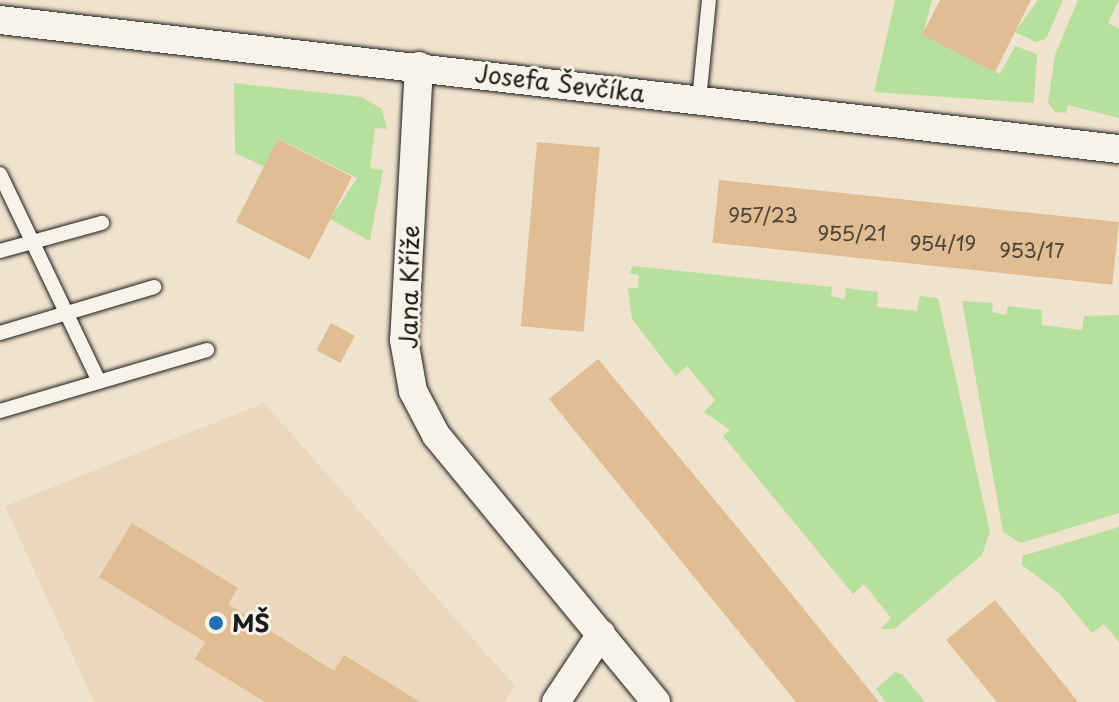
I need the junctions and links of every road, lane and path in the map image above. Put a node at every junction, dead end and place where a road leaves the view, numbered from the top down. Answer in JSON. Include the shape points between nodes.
{"nodes":[{"id":1,"x":709,"y":0,"type":"edge"},
{"id":2,"x":0,"y":20,"type":"edge"},
{"id":3,"x":419,"y":66,"type":"junction"},
{"id":4,"x":699,"y":100,"type":"junction"},
{"id":5,"x":1119,"y":149,"type":"edge"},
{"id":6,"x":0,"y":174,"type":"edge"},
{"id":7,"x":102,"y":223,"type":"dead end"},
{"id":8,"x":35,"y":240,"type":"junction"},
{"id":9,"x":0,"y":251,"type":"edge"},
{"id":10,"x":154,"y":287,"type":"dead end"},
{"id":11,"x":68,"y":313,"type":"junction"},
{"id":12,"x":0,"y":333,"type":"edge"},
{"id":13,"x":207,"y":350,"type":"dead end"},
{"id":14,"x":99,"y":382,"type":"junction"},
{"id":15,"x":0,"y":411,"type":"edge"},
{"id":16,"x":601,"y":634,"type":"junction"},
{"id":17,"x":556,"y":702,"type":"edge"},
{"id":18,"x":656,"y":702,"type":"edge"}],
"edges":[{"from":1,"to":4,"type":"lane"},
{"from":2,"to":3,"type":"street","name":"Josefa Ševčíka"},
{"from":3,"to":4,"type":"street","name":"Josefa Ševčíka"},
{"from":3,"to":16,"type":"street","name":"Jana Kříže","via":[[404,340],[413,391],[436,435]]},
{"from":4,"to":5,"type":"street","name":"Josefa Ševčíka"},
{"from":6,"to":8,"type":"lane"},
{"from":7,"to":8,"type":"lane"},
{"from":8,"to":9,"type":"lane"},
{"from":8,"to":11,"type":"lane"},
{"from":10,"to":11,"type":"lane"},
{"from":11,"to":12,"type":"lane"},
{"from":11,"to":14,"type":"lane"},
{"from":13,"to":14,"type":"lane"},
{"from":14,"to":15,"type":"lane"},
{"from":16,"to":17,"type":"street"},
{"from":16,"to":18,"type":"street","name":"Jana Kříže"}]}
